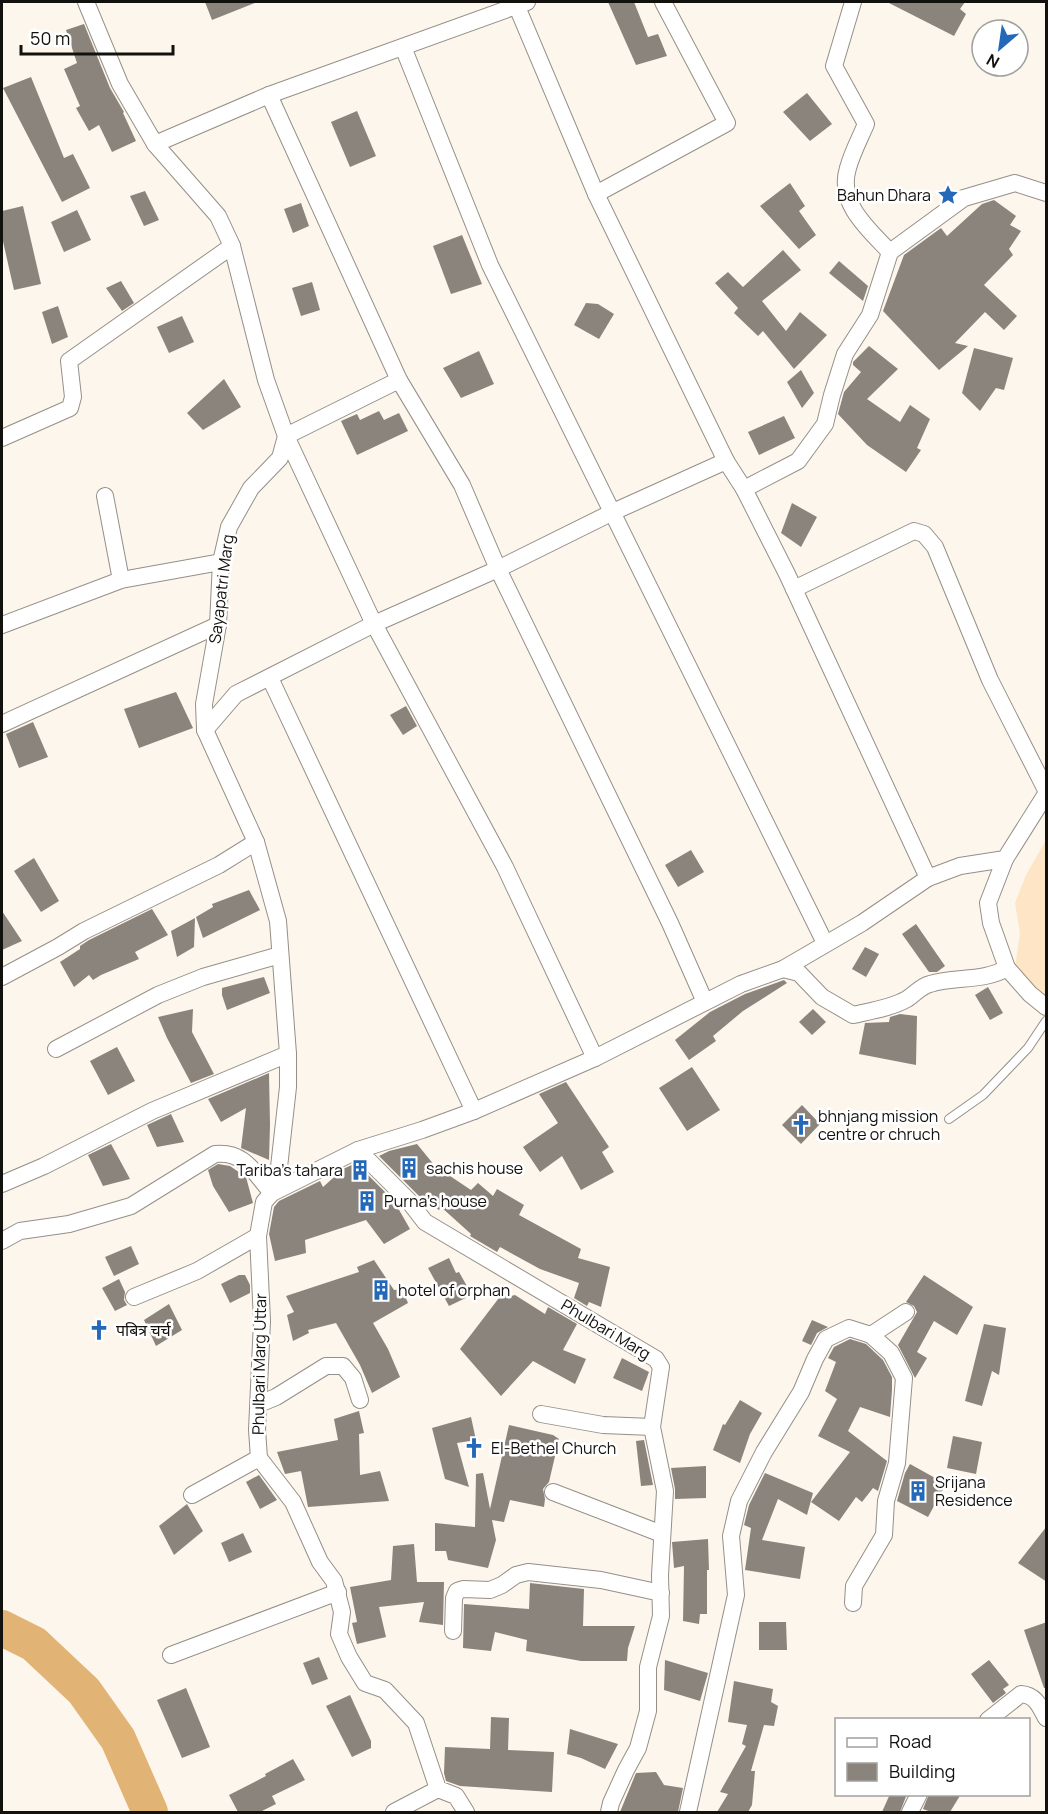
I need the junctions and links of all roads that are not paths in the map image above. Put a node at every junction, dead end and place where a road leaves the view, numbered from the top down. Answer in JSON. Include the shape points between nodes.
{"nodes":[{"id":1,"x":86,"y":2,"type":"edge"},
{"id":2,"x":663,"y":2,"type":"edge"},
{"id":3,"x":853,"y":2,"type":"edge"},
{"id":4,"x":520,"y":3,"type":"edge"},
{"id":5,"x":403,"y":47,"type":"junction"},
{"id":6,"x":269,"y":95,"type":"junction"},
{"id":7,"x":155,"y":144,"type":"junction"},
{"id":8,"x":1047,"y":193,"type":"edge"},
{"id":9,"x":596,"y":194,"type":"junction"},
{"id":10,"x":232,"y":246,"type":"junction"},
{"id":11,"x":890,"y":252,"type":"junction"},
{"id":12,"x":399,"y":380,"type":"junction"},
{"id":13,"x":286,"y":436,"type":"junction"},
{"id":14,"x":2,"y":438,"type":"edge"},
{"id":15,"x":726,"y":461,"type":"junction"},
{"id":16,"x":744,"y":489,"type":"junction"},
{"id":17,"x":105,"y":496,"type":"dead end"},
{"id":18,"x":613,"y":512,"type":"junction"},
{"id":19,"x":221,"y":562,"type":"junction"},
{"id":20,"x":498,"y":569,"type":"junction"},
{"id":21,"x":121,"y":580,"type":"junction"},
{"id":22,"x":794,"y":589,"type":"junction"},
{"id":23,"x":374,"y":624,"type":"junction"},
{"id":24,"x":2,"y":625,"type":"edge"},
{"id":25,"x":218,"y":625,"type":"junction"},
{"id":26,"x":270,"y":678,"type":"junction"},
{"id":27,"x":2,"y":724,"type":"edge"},
{"id":28,"x":205,"y":730,"type":"junction"},
{"id":29,"x":1047,"y":790,"type":"edge"},
{"id":30,"x":1047,"y":794,"type":"edge"},
{"id":31,"x":256,"y":842,"type":"junction"},
{"id":32,"x":1005,"y":859,"type":"junction"},
{"id":33,"x":928,"y":878,"type":"junction"},
{"id":34,"x":825,"y":943,"type":"junction"},
{"id":35,"x":280,"y":955,"type":"junction"},
{"id":36,"x":1007,"y":968,"type":"junction"},
{"id":37,"x":783,"y":969,"type":"junction"},
{"id":38,"x":2,"y":977,"type":"edge"},
{"id":39,"x":705,"y":1002,"type":"junction"},
{"id":40,"x":1047,"y":1007,"type":"edge"},
{"id":41,"x":1047,"y":1021,"type":"edge"},
{"id":42,"x":56,"y":1049,"type":"dead end"},
{"id":43,"x":288,"y":1054,"type":"junction"},
{"id":44,"x":595,"y":1058,"type":"junction"},
{"id":45,"x":474,"y":1111,"type":"junction"},
{"id":46,"x":949,"y":1119,"type":"dead end"},
{"id":47,"x":358,"y":1150,"type":"junction"},
{"id":48,"x":2,"y":1184,"type":"edge"},
{"id":49,"x":268,"y":1197,"type":"junction"},
{"id":50,"x":258,"y":1236,"type":"junction"},
{"id":51,"x":2,"y":1241,"type":"edge"},
{"id":52,"x":134,"y":1297,"type":"dead end"},
{"id":53,"x":906,"y":1312,"type":"dead end"},
{"id":54,"x":871,"y":1335,"type":"junction"},
{"id":55,"x":360,"y":1400,"type":"dead end"},
{"id":56,"x":259,"y":1404,"type":"junction"},
{"id":57,"x":540,"y":1414,"type":"dead end"},
{"id":58,"x":652,"y":1427,"type":"junction"},
{"id":59,"x":259,"y":1458,"type":"junction"},
{"id":60,"x":553,"y":1492,"type":"dead end"},
{"id":61,"x":192,"y":1495,"type":"dead end"},
{"id":62,"x":662,"y":1534,"type":"junction"},
{"id":63,"x":338,"y":1592,"type":"junction"},
{"id":64,"x":660,"y":1593,"type":"junction"},
{"id":65,"x":853,"y":1603,"type":"dead end"},
{"id":66,"x":453,"y":1631,"type":"dead end"},
{"id":67,"x":171,"y":1655,"type":"dead end"},
{"id":68,"x":989,"y":1718,"type":"edge"},
{"id":69,"x":1047,"y":1718,"type":"edge"},
{"id":70,"x":438,"y":1789,"type":"junction"},
{"id":71,"x":918,"y":1796,"type":"edge"},
{"id":72,"x":394,"y":1812,"type":"edge"},
{"id":73,"x":466,"y":1812,"type":"edge"},
{"id":74,"x":609,"y":1812,"type":"edge"},
{"id":75,"x":688,"y":1812,"type":"edge"},
{"id":76,"x":910,"y":1812,"type":"edge"}],
"edges":[{"from":1,"to":7,"type":"street","via":[[120,84]]},
{"from":2,"to":9,"type":"street","via":[[727,123]]},
{"from":3,"to":11,"type":"street","via":[[834,66],[866,124],[847,170],[845,194],[860,220]]},
{"from":4,"to":5,"type":"street"},
{"from":4,"to":9,"type":"street"},
{"from":5,"to":6,"type":"street"},
{"from":5,"to":18,"type":"street","via":[[490,265]]},
{"from":6,"to":7,"type":"street"},
{"from":6,"to":12,"type":"street"},
{"from":7,"to":10,"type":"street","via":[[218,216]]},
{"from":8,"to":11,"type":"street","via":[[1015,183],[964,198]]},
{"from":9,"to":15,"type":"street"},
{"from":10,"to":13,"type":"street","via":[[266,380]]},
{"from":10,"to":14,"type":"street","via":[[69,361],[73,397],[70,408]]},
{"from":11,"to":16,"type":"street","via":[[870,315],[845,354],[825,424],[798,462]]},
{"from":12,"to":13,"type":"street"},
{"from":12,"to":20,"type":"street","via":[[462,484]]},
{"from":13,"to":19,"type":"street","name":"Sayapatri Marg","via":[[280,458],[251,488],[229,527]]},
{"from":13,"to":23,"type":"street"},
{"from":15,"to":16,"type":"street"},
{"from":15,"to":18,"type":"street"},
{"from":16,"to":22,"type":"street"},
{"from":17,"to":21,"type":"street"},
{"from":18,"to":20,"type":"street"},
{"from":18,"to":34,"type":"street"},
{"from":19,"to":21,"type":"street"},
{"from":19,"to":25,"type":"street","name":"Sayapatri Marg"},
{"from":20,"to":23,"type":"street"},
{"from":20,"to":39,"type":"street"},
{"from":21,"to":24,"type":"street"},
{"from":22,"to":29,"type":"street","via":[[914,531],[924,534],[934,547],[990,680]]},
{"from":22,"to":33,"type":"street"},
{"from":23,"to":26,"type":"street"},
{"from":23,"to":44,"type":"street","via":[[505,867]]},
{"from":25,"to":27,"type":"street"},
{"from":25,"to":28,"type":"street","name":"Sayapatri Marg","via":[[204,704]]},
{"from":26,"to":28,"type":"street","via":[[236,694]]},
{"from":26,"to":45,"type":"street"},
{"from":28,"to":31,"type":"street","name":"Sayapatri Marg"},
{"from":30,"to":32,"type":"street"},
{"from":31,"to":35,"type":"street","name":"Sayapatri Marg","via":[[278,921]]},
{"from":31,"to":38,"type":"street"},
{"from":32,"to":33,"type":"street","via":[[960,866]]},
{"from":32,"to":36,"type":"street","via":[[988,903]]},
{"from":33,"to":34,"type":"street"},
{"from":34,"to":37,"type":"street"},
{"from":35,"to":42,"type":"street","via":[[158,994]]},
{"from":35,"to":43,"type":"street","name":"Sayapatri Marg"},
{"from":36,"to":37,"type":"street","via":[[976,978],[951,978],[927,984],[906,1000],[853,1015],[822,997],[799,973]]},
{"from":36,"to":40,"type":"street"},
{"from":37,"to":39,"type":"street"},
{"from":39,"to":44,"type":"street"},
{"from":41,"to":46,"type":"lane","via":[[1028,1048],[983,1095]]},
{"from":43,"to":48,"type":"street","via":[[152,1111]]},
{"from":43,"to":49,"type":"street","name":"Sayapatri Marg","via":[[278,1176]]},
{"from":44,"to":45,"type":"street"},
{"from":45,"to":47,"type":"street"},
{"from":47,"to":49,"type":"street"},
{"from":47,"to":58,"type":"street","name":"Phulbari Marg","via":[[425,1222],[656,1359],[661,1367]]},
{"from":49,"to":50,"type":"street","name":"Phulbari Marg Uttar"},
{"from":49,"to":51,"type":"street","via":[[240,1157],[215,1154],[131,1206],[69,1224],[20,1231]]},
{"from":50,"to":52,"type":"street","via":[[197,1271]]},
{"from":50,"to":56,"type":"street","name":"Phulbari Marg Uttar","via":[[262,1321]]},
{"from":53,"to":54,"type":"street"},
{"from":54,"to":65,"type":"street","via":[[891,1353],[904,1378],[897,1463],[886,1501],[884,1535],[854,1586]]},
{"from":54,"to":75,"type":"street","via":[[849,1328],[826,1339],[801,1392],[739,1501],[731,1536],[736,1595]]},
{"from":55,"to":56,"type":"street","via":[[353,1378],[343,1366],[326,1366]]},
{"from":56,"to":59,"type":"street","name":"Phulbari Marg Uttar"},
{"from":57,"to":58,"type":"street","via":[[603,1425]]},
{"from":58,"to":62,"type":"street","name":"Phulbari Marg","via":[[665,1491]]},
{"from":59,"to":61,"type":"street"},
{"from":59,"to":63,"type":"street","name":"Phulbari Marg Uttar","via":[[293,1502]]},
{"from":60,"to":62,"type":"street"},
{"from":62,"to":64,"type":"street","name":"Phulbari Marg"},
{"from":63,"to":67,"type":"street"},
{"from":63,"to":70,"type":"street","name":"Phulbari Marg Uttar","via":[[342,1612],[339,1634],[349,1657],[365,1683],[385,1690],[416,1723]]},
{"from":64,"to":66,"type":"street","via":[[601,1580],[528,1572],[490,1590],[457,1591]]},
{"from":64,"to":74,"type":"street","name":"Phulbari Marg","via":[[660,1616],[648,1667],[648,1711],[638,1748]]},
{"from":68,"to":69,"type":"street","via":[[1021,1694],[1035,1698]]},
{"from":70,"to":72,"type":"street"},
{"from":70,"to":73,"type":"street","via":[[456,1796]]},
{"from":71,"to":76,"type":"street"}]}
